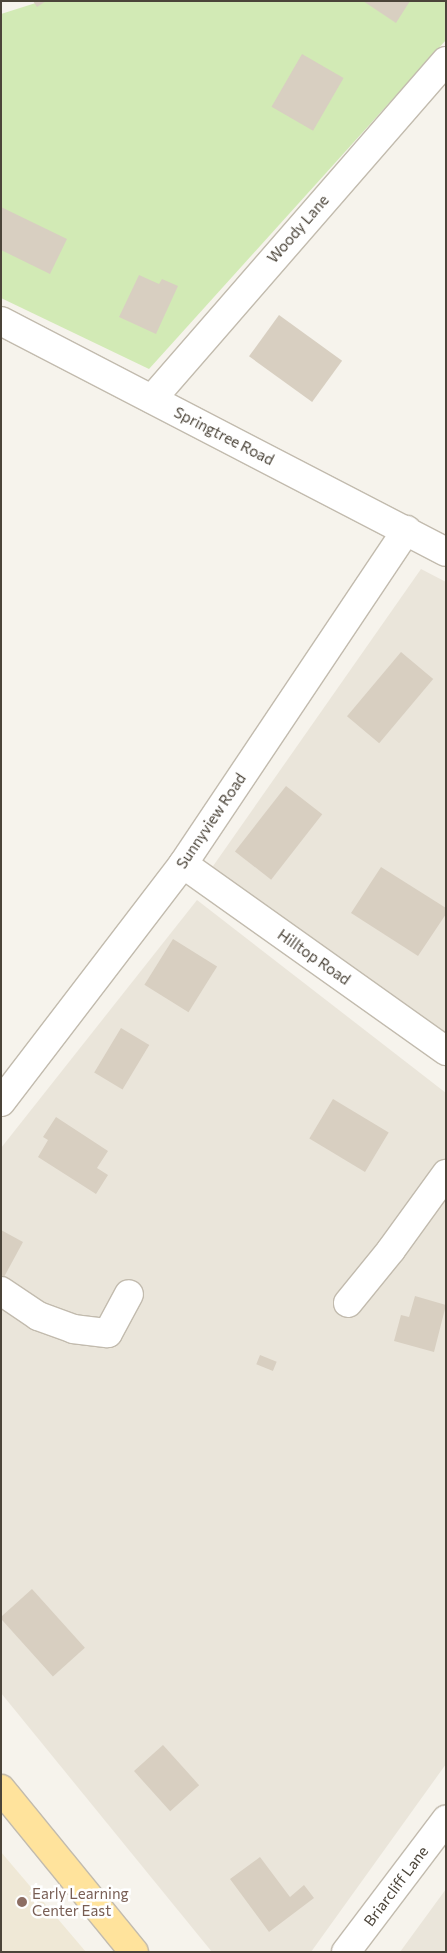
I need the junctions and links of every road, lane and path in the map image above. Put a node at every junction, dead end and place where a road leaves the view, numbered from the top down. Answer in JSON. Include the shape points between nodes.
{"nodes":[{"id":1,"x":446,"y":61,"type":"edge"},
{"id":2,"x":1,"y":321,"type":"edge"},
{"id":3,"x":152,"y":399,"type":"junction"},
{"id":4,"x":407,"y":530,"type":"junction"},
{"id":5,"x":446,"y":552,"type":"edge"},
{"id":6,"x":183,"y":864,"type":"junction"},
{"id":7,"x":446,"y":1051,"type":"edge"},
{"id":8,"x":1,"y":1102,"type":"edge"},
{"id":9,"x":446,"y":1174,"type":"edge"},
{"id":10,"x":1,"y":1291,"type":"edge"},
{"id":11,"x":129,"y":1294,"type":"dead end"},
{"id":12,"x":348,"y":1303,"type":"dead end"},
{"id":13,"x":1,"y":1789,"type":"edge"},
{"id":14,"x":446,"y":1820,"type":"edge"},
{"id":15,"x":134,"y":1952,"type":"edge"},
{"id":16,"x":346,"y":1952,"type":"edge"}],
"edges":[{"from":1,"to":3,"type":"street","name":"Woody Lane"},
{"from":2,"to":3,"type":"street","name":"Springtree Road"},
{"from":3,"to":4,"type":"street","name":"Springtree Road"},
{"from":4,"to":5,"type":"street","name":"Springtree Road"},
{"from":4,"to":6,"type":"street","name":"Sunnyview Road"},
{"from":6,"to":7,"type":"street","name":"Hilltop Road"},
{"from":6,"to":8,"type":"street","name":"Sunnyview Road"},
{"from":9,"to":12,"type":"street"},
{"from":10,"to":11,"type":"street","via":[[47,1319],[73,1329],[108,1333]]},
{"from":13,"to":15,"type":"main road"},
{"from":14,"to":16,"type":"street","name":"Briarcliff Lane"}]}
